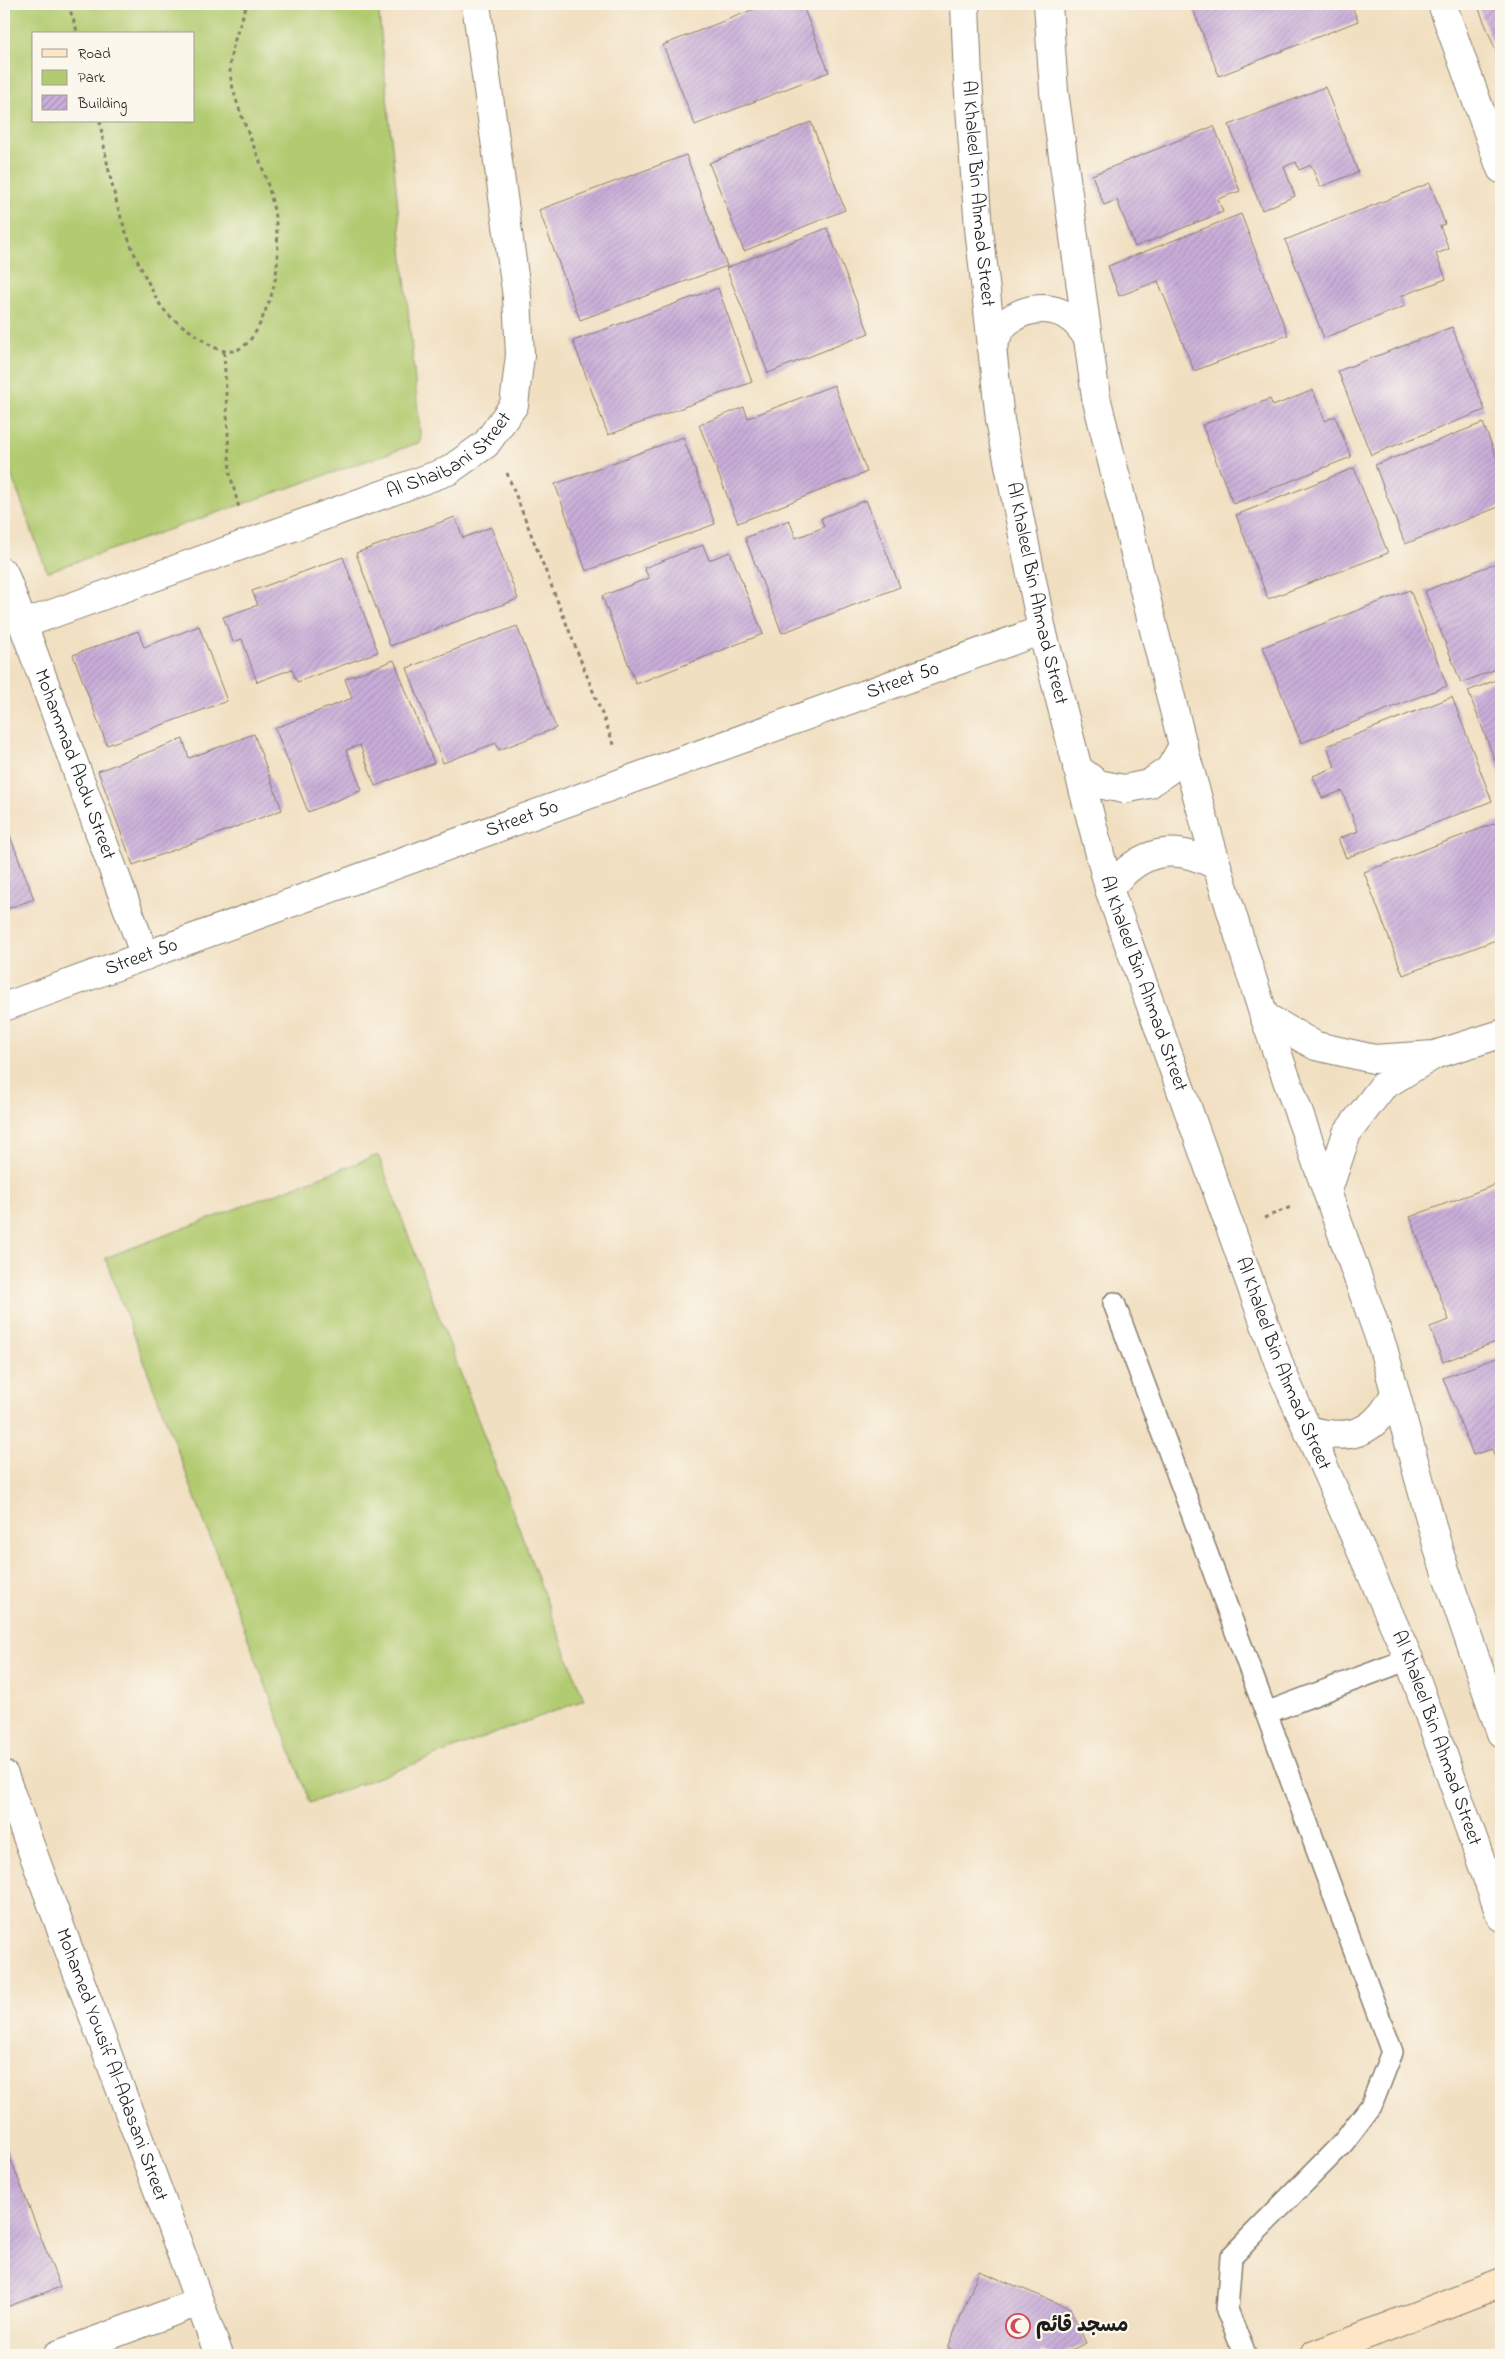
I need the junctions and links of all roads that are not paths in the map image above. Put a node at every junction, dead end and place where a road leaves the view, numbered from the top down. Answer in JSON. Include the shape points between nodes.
{"nodes":[{"id":1,"x":476,"y":4,"type":"edge"},
{"id":2,"x":965,"y":4,"type":"edge"},
{"id":3,"x":1048,"y":4,"type":"edge"},
{"id":4,"x":1442,"y":4,"type":"edge"},
{"id":5,"x":1501,"y":169,"type":"edge"},
{"id":6,"x":1086,"y":335,"type":"junction"},
{"id":7,"x":992,"y":348,"type":"junction"},
{"id":8,"x":4,"y":573,"type":"edge"},
{"id":9,"x":24,"y":624,"type":"junction"},
{"id":10,"x":1042,"y":630,"type":"junction"},
{"id":11,"x":1183,"y":746,"type":"junction"},
{"id":12,"x":1077,"y":768,"type":"junction"},
{"id":13,"x":1217,"y":866,"type":"junction"},
{"id":14,"x":1109,"y":889,"type":"junction"},
{"id":15,"x":145,"y":956,"type":"junction"},
{"id":16,"x":4,"y":1007,"type":"edge"},
{"id":17,"x":1264,"y":1016,"type":"junction"},
{"id":18,"x":1501,"y":1034,"type":"edge"},
{"id":19,"x":1434,"y":1055,"type":"junction"},
{"id":20,"x":1328,"y":1190,"type":"junction"},
{"id":21,"x":1114,"y":1303,"type":"dead end"},
{"id":22,"x":1395,"y":1393,"type":"junction"},
{"id":23,"x":1309,"y":1430,"type":"junction"},
{"id":24,"x":1409,"y":1659,"type":"junction"},
{"id":25,"x":1266,"y":1713,"type":"junction"},
{"id":26,"x":1501,"y":1733,"type":"edge"},
{"id":27,"x":4,"y":1775,"type":"edge"},
{"id":28,"x":1501,"y":1917,"type":"edge"},
{"id":29,"x":1501,"y":2283,"type":"edge"},
{"id":30,"x":199,"y":2302,"type":"junction"},
{"id":31,"x":73,"y":2352,"type":"edge"},
{"id":32,"x":219,"y":2355,"type":"edge"},
{"id":33,"x":1245,"y":2355,"type":"edge"},
{"id":34,"x":1314,"y":2355,"type":"edge"}],
"edges":[{"from":1,"to":9,"type":"street","name":"Al Shaibani Street","via":[[517,297],[520,355],[514,405],[492,436],[486,444],[448,471]]},
{"from":2,"to":7,"type":"street","name":"Al Khaleel Bin Ahmad Street","via":[[979,228]]},
{"from":3,"to":6,"type":"street","via":[[1054,91]]},
{"from":4,"to":5,"type":"street"},
{"from":6,"to":7,"type":"street","via":[[1073,320],[1055,310],[1035,309],[1016,316],[1000,330]]},
{"from":6,"to":11,"type":"street","via":[[1096,397]]},
{"from":7,"to":10,"type":"street","name":"Al Khaleel Bin Ahmad Street","via":[[1000,420]]},
{"from":8,"to":9,"type":"street","name":"Mohammad Abdu Street"},
{"from":9,"to":15,"type":"street","name":"Mohammad Abdu Street"},
{"from":10,"to":12,"type":"street","name":"Al Khaleel Bin Ahmad Street"},
{"from":10,"to":15,"type":"street","name":"Street 50"},
{"from":11,"to":12,"type":"street","via":[[1170,769],[1149,784],[1124,789],[1098,784]]},
{"from":11,"to":13,"type":"street"},
{"from":12,"to":14,"type":"street","name":"Al Khaleel Bin Ahmad Street"},
{"from":13,"to":14,"type":"street","via":[[1198,856],[1178,852],[1158,854],[1138,861]]},
{"from":13,"to":17,"type":"street"},
{"from":14,"to":23,"type":"street","name":"Al Khaleel Bin Ahmad Street","via":[[1282,1372]]},
{"from":15,"to":16,"type":"street","name":"Street 50"},
{"from":17,"to":19,"type":"street","via":[[1316,1046],[1374,1059]]},
{"from":17,"to":20,"type":"street"},
{"from":18,"to":19,"type":"street"},
{"from":19,"to":20,"type":"street","via":[[1383,1086],[1347,1133]]},
{"from":20,"to":22,"type":"street","via":[[1383,1348]]},
{"from":21,"to":25,"type":"lane"},
{"from":22,"to":23,"type":"street","via":[[1386,1412],[1369,1427],[1350,1435],[1329,1436]]},
{"from":22,"to":26,"type":"street","via":[[1440,1554]]},
{"from":23,"to":24,"type":"street","name":"Al Khaleel Bin Ahmad Street"},
{"from":24,"to":25,"type":"lane"},
{"from":24,"to":28,"type":"street","name":"Al Khaleel Bin Ahmad Street"},
{"from":25,"to":33,"type":"lane","via":[[1392,2052],[1371,2106],[1343,2143],[1231,2257],[1227,2310]]},
{"from":27,"to":30,"type":"street","name":"Mohamed Yousif Al-Adasani Street"},
{"from":29,"to":34,"type":"main road"},
{"from":30,"to":31,"type":"street"},
{"from":30,"to":32,"type":"street","name":"Mohamed Yousif Al-Adasani Street"}]}
